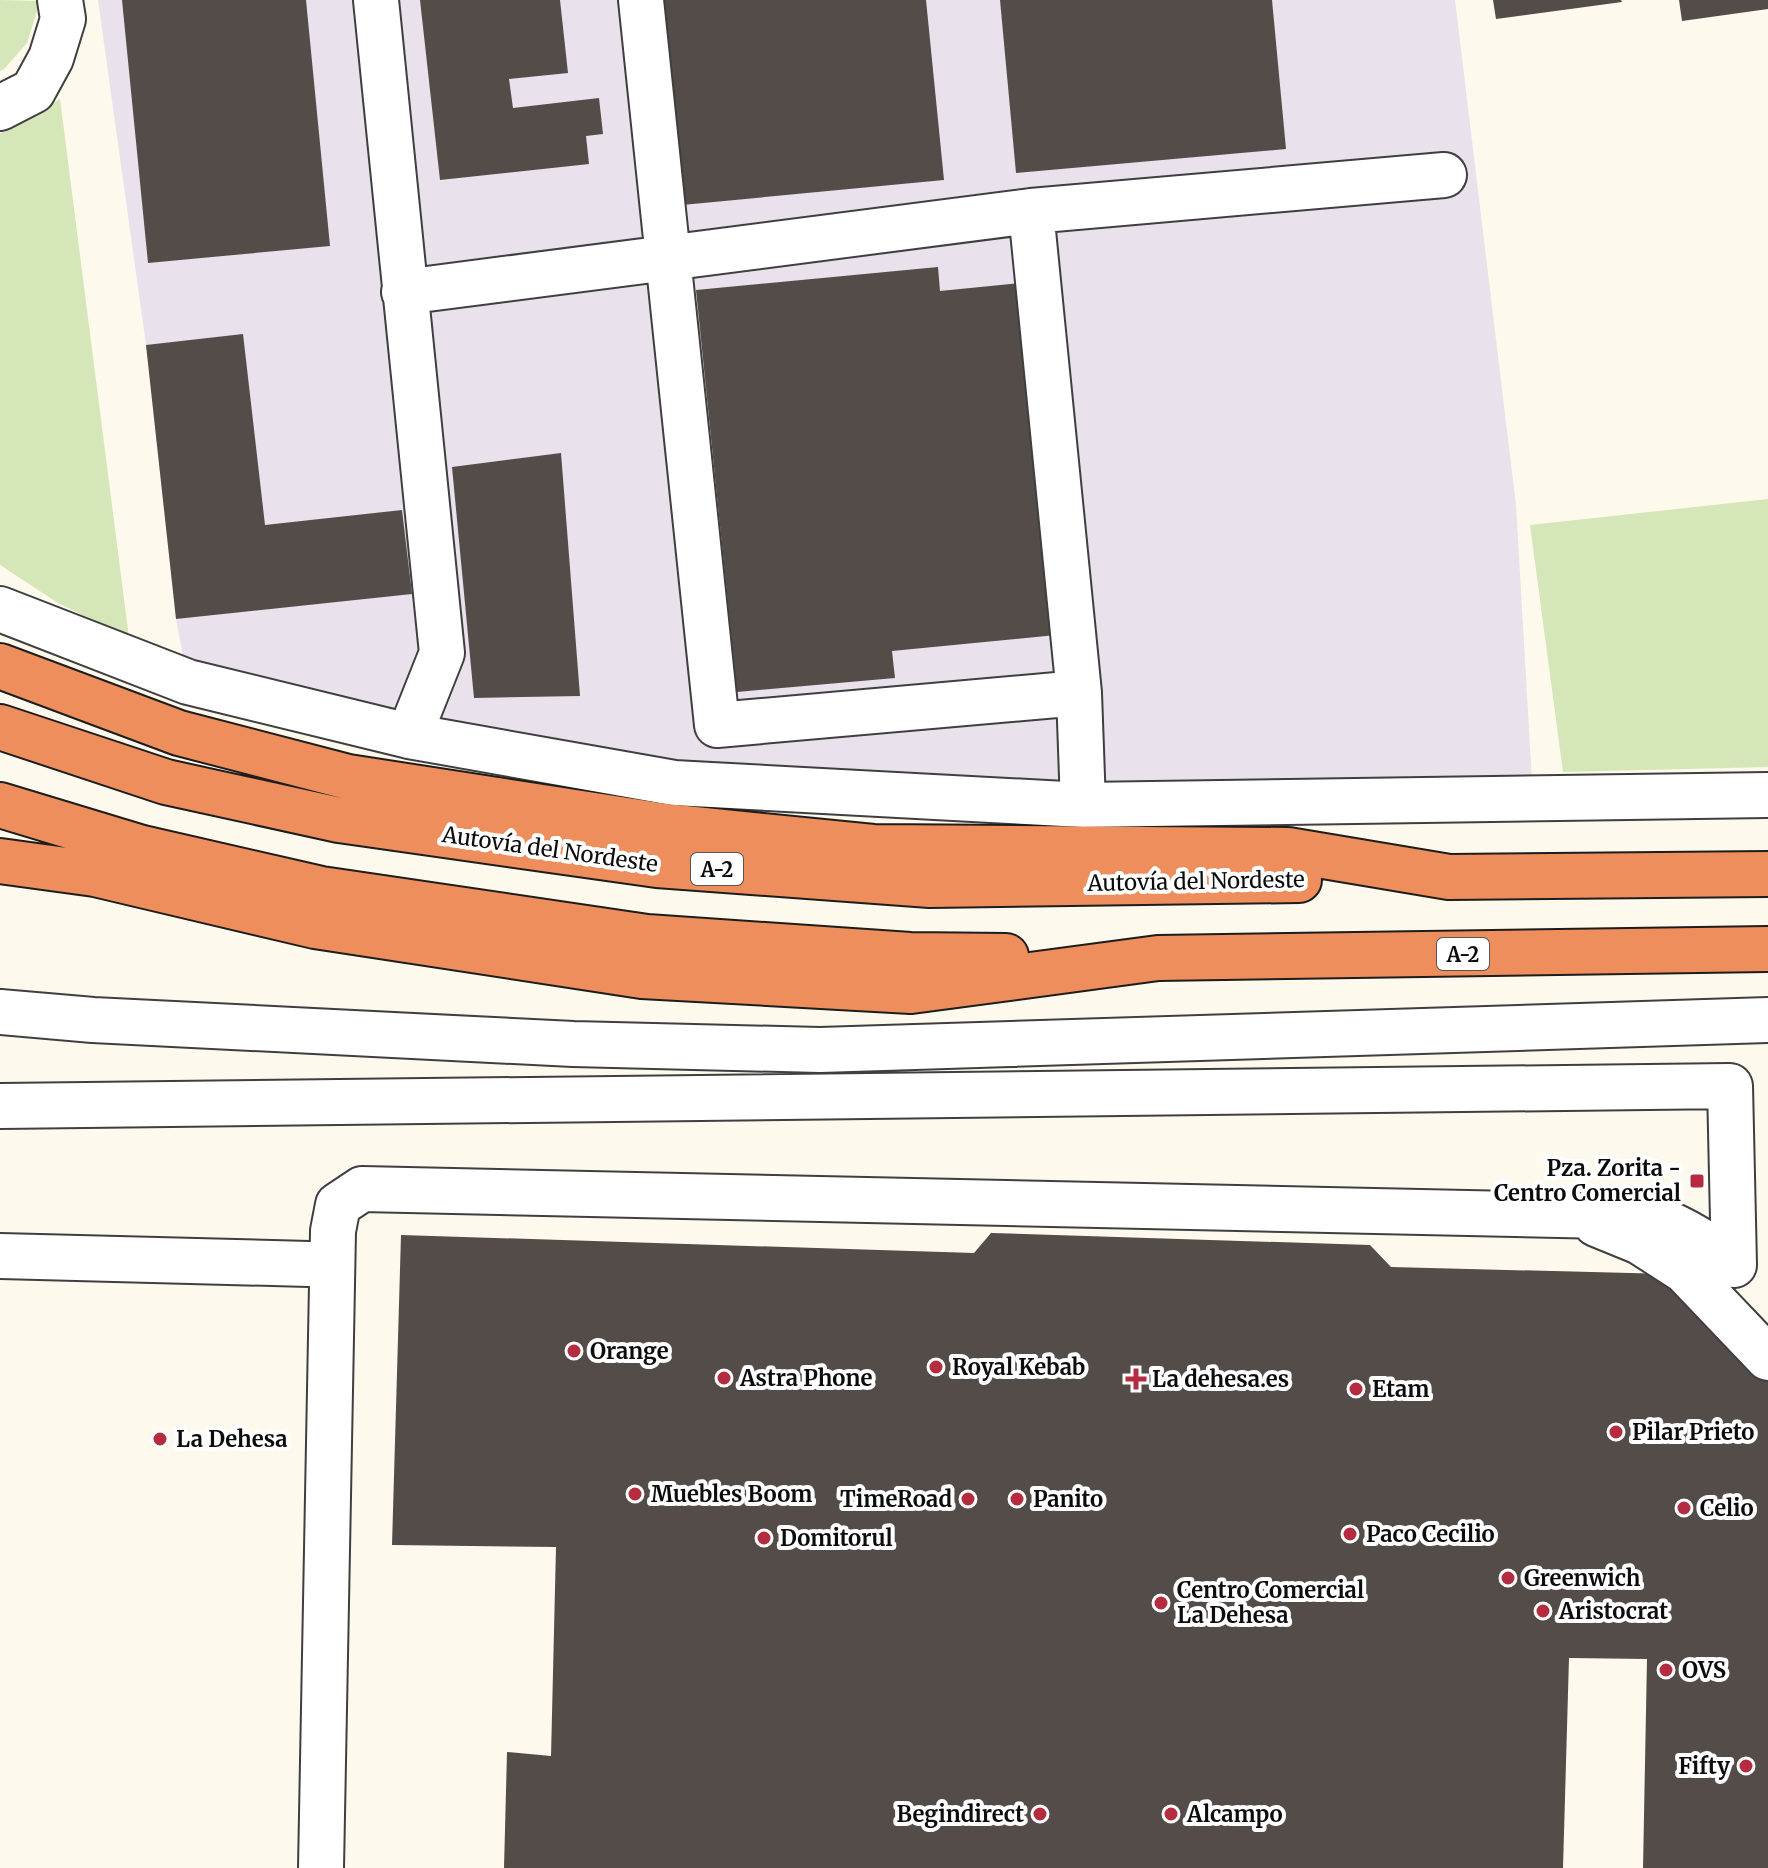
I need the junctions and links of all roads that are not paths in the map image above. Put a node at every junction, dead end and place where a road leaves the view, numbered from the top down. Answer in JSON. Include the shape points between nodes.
{"nodes":[{"id":1,"x":60,"y":0,"type":"edge"},
{"id":2,"x":376,"y":0,"type":"edge"},
{"id":3,"x":641,"y":0,"type":"edge"},
{"id":4,"x":0,"y":108,"type":"edge"},
{"id":5,"x":1444,"y":175,"type":"dead end"},
{"id":6,"x":1031,"y":211,"type":"junction"},
{"id":7,"x":667,"y":258,"type":"junction"},
{"id":8,"x":404,"y":292,"type":"junction"},
{"id":9,"x":0,"y":609,"type":"edge"},
{"id":10,"x":0,"y":666,"type":"edge"},
{"id":11,"x":1079,"y":693,"type":"junction"},
{"id":12,"x":0,"y":727,"type":"edge"},
{"id":13,"x":409,"y":736,"type":"junction"},
{"id":14,"x":1768,"y":767,"type":"edge"},
{"id":15,"x":1768,"y":795,"type":"edge"},
{"id":16,"x":1533,"y":798,"type":"junction"},
{"id":17,"x":0,"y":805,"type":"edge"},
{"id":18,"x":1083,"y":805,"type":"junction"},
{"id":19,"x":0,"y":861,"type":"edge"},
{"id":20,"x":1768,"y":874,"type":"edge"},
{"id":21,"x":1449,"y":877,"type":"junction"},
{"id":22,"x":1768,"y":949,"type":"edge"},
{"id":23,"x":1158,"y":958,"type":"junction"},
{"id":24,"x":0,"y":1012,"type":"edge"},
{"id":25,"x":1768,"y":1020,"type":"edge"},
{"id":26,"x":0,"y":1106,"type":"edge"},
{"id":27,"x":1571,"y":1215,"type":"junction"},
{"id":28,"x":0,"y":1256,"type":"edge"},
{"id":29,"x":309,"y":1264,"type":"dead end"},
{"id":30,"x":1768,"y":1358,"type":"edge"},
{"id":31,"x":321,"y":1868,"type":"edge"}],
"edges":[{"from":1,"to":4,"type":"street","via":[[63,19],[33,91]]},
{"from":2,"to":8,"type":"street"},
{"from":3,"to":7,"type":"street"},
{"from":5,"to":6,"type":"street"},
{"from":6,"to":7,"type":"street"},
{"from":6,"to":11,"type":"street"},
{"from":7,"to":8,"type":"street"},
{"from":7,"to":11,"type":"street","via":[[717,725]]},
{"from":8,"to":13,"type":"street","via":[[442,653]]},
{"from":9,"to":13,"type":"street","via":[[188,682]]},
{"from":10,"to":21,"type":"highway","via":[[179,733],[348,777],[665,826],[873,847],[1288,850]]},
{"from":11,"to":18,"type":"street"},
{"from":12,"to":21,"type":"highway","name":"Autovía del Nordeste","number":"A-2","via":[[166,782],[339,820],[657,865],[930,885]]},
{"from":13,"to":18,"type":"street","via":[[674,783]]},
{"from":14,"to":16,"type":"street"},
{"from":15,"to":16,"type":"street"},
{"from":16,"to":18,"type":"street"},
{"from":17,"to":23,"type":"highway","number":"A-2","via":[[142,848],[321,889],[647,937],[910,955]]},
{"from":19,"to":23,"type":"highway","via":[[95,874],[315,926],[642,976],[911,991]]},
{"from":20,"to":21,"type":"highway","number":"A-2"},
{"from":22,"to":23,"type":"highway","number":"A-2"},
{"from":24,"to":25,"type":"street","via":[[573,1044],[820,1050]]},
{"from":26,"to":27,"type":"street","via":[[1730,1086],[1734,1265],[1708,1242],[1653,1217]]},
{"from":27,"to":30,"type":"street","via":[[1640,1242],[1685,1271]]},
{"from":27,"to":31,"type":"street","via":[[362,1189],[338,1205],[333,1231]]},
{"from":28,"to":29,"type":"street"}]}
